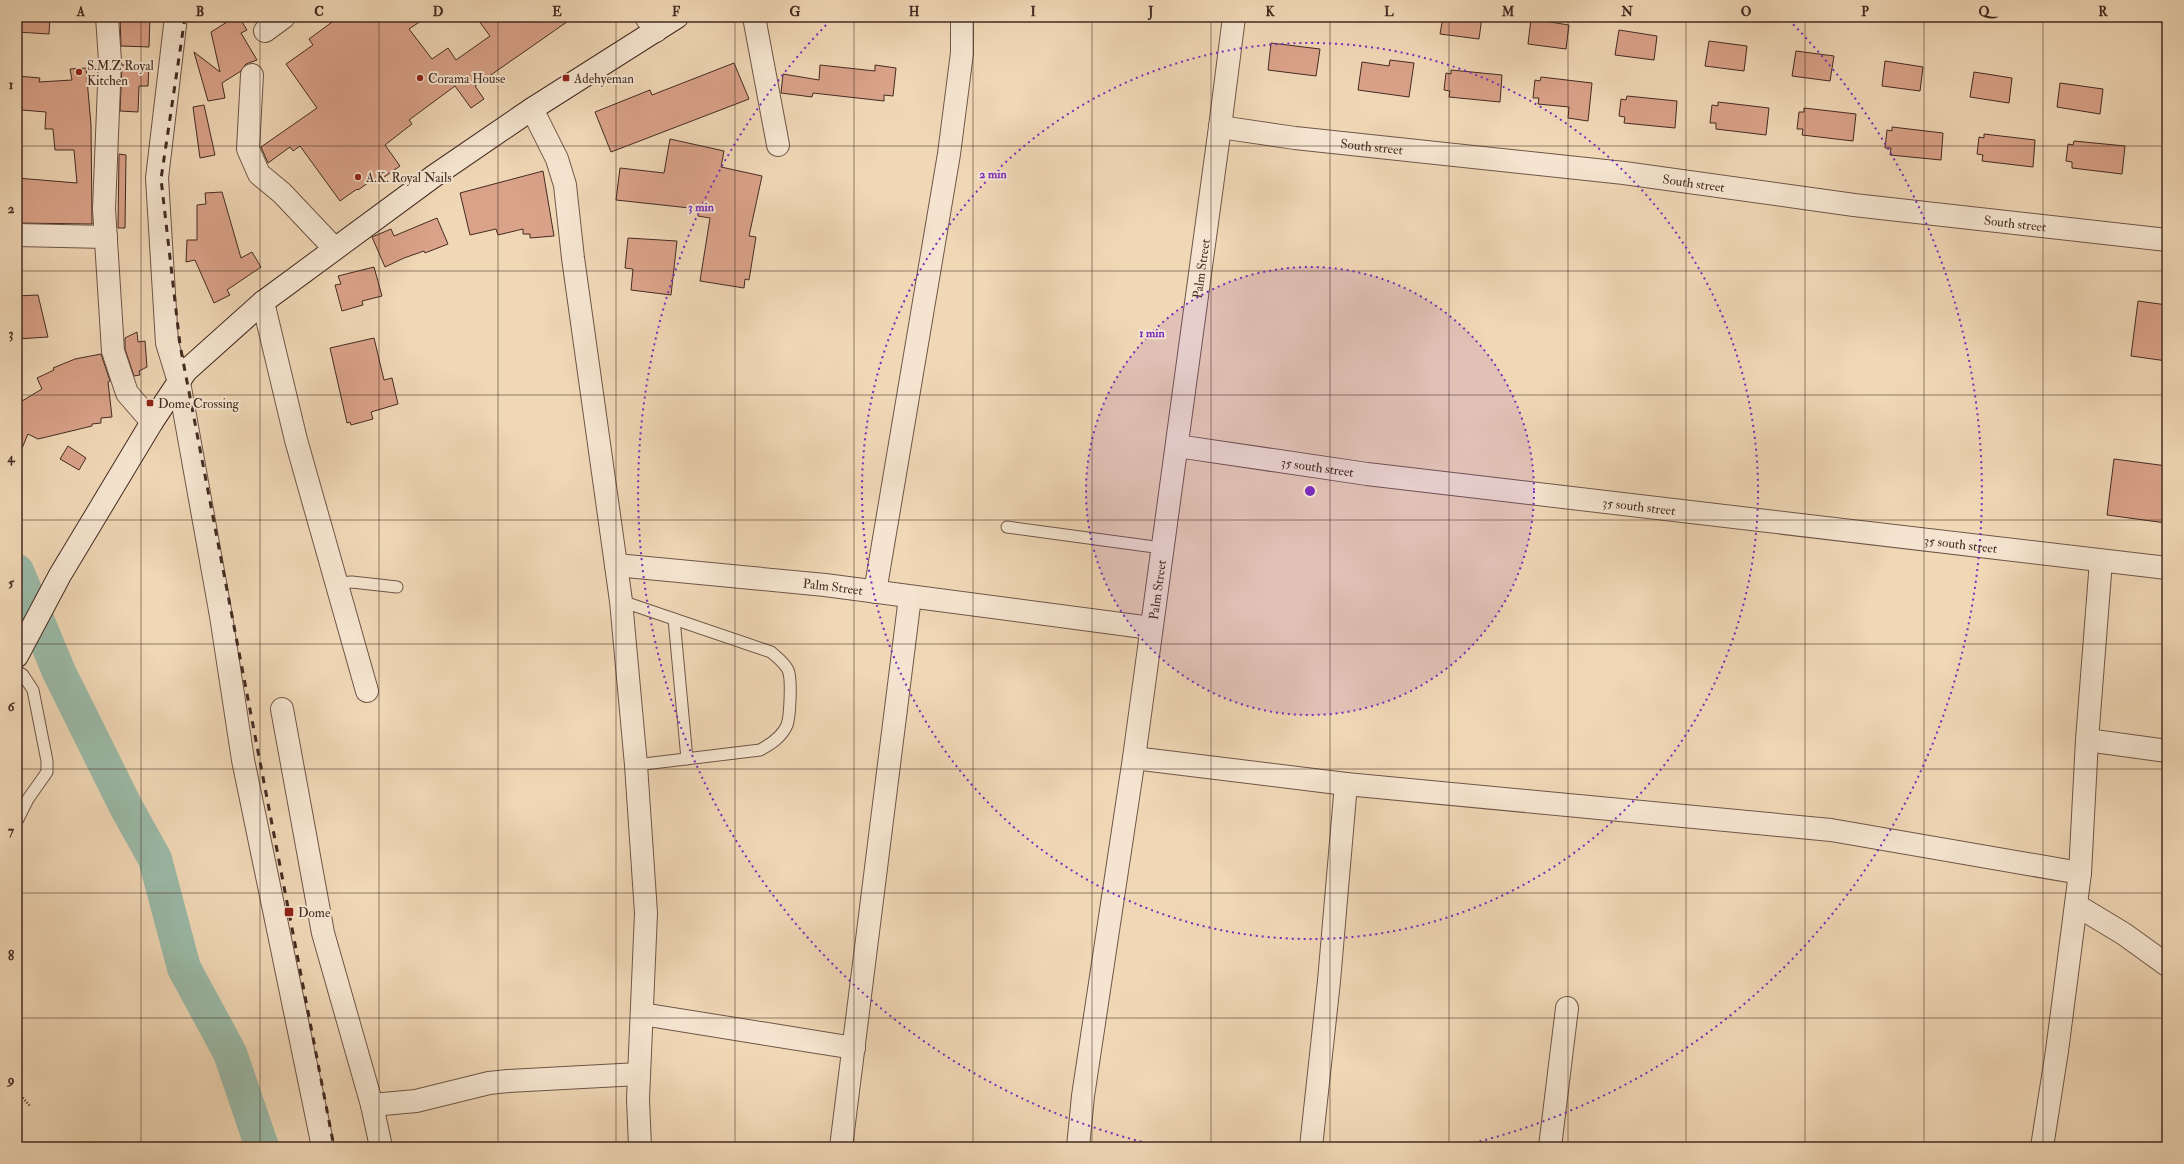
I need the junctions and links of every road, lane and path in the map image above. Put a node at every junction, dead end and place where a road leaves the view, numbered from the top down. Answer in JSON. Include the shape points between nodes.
{"nodes":[{"id":1,"x":107,"y":17,"type":"edge"},
{"id":2,"x":176,"y":17,"type":"edge"},
{"id":3,"x":284,"y":17,"type":"edge"},
{"id":4,"x":678,"y":17,"type":"edge"},
{"id":5,"x":754,"y":17,"type":"edge"},
{"id":6,"x":962,"y":17,"type":"edge"},
{"id":7,"x":1234,"y":17,"type":"edge"},
{"id":8,"x":651,"y":24,"type":"edge"},
{"id":9,"x":265,"y":31,"type":"dead end"},
{"id":10,"x":252,"y":75,"type":"dead end"},
{"id":11,"x":532,"y":109,"type":"junction"},
{"id":12,"x":1220,"y":127,"type":"junction"},
{"id":13,"x":778,"y":145,"type":"dead end"},
{"id":14,"x":17,"y":235,"type":"edge"},
{"id":15,"x":106,"y":237,"type":"junction"},
{"id":16,"x":2167,"y":240,"type":"edge"},
{"id":17,"x":334,"y":248,"type":"junction"},
{"id":18,"x":263,"y":302,"type":"junction"},
{"id":19,"x":179,"y":382,"type":"junction"},
{"id":20,"x":152,"y":422,"type":"junction"},
{"id":21,"x":1177,"y":446,"type":"junction"},
{"id":22,"x":1006,"y":527,"type":"dead end"},
{"id":23,"x":1162,"y":548,"type":"junction"},
{"id":24,"x":2101,"y":561,"type":"junction"},
{"id":25,"x":616,"y":565,"type":"junction"},
{"id":26,"x":2167,"y":568,"type":"edge"},
{"id":27,"x":338,"y":583,"type":"junction"},
{"id":28,"x":397,"y":587,"type":"dead end"},
{"id":29,"x":875,"y":592,"type":"junction"},
{"id":30,"x":910,"y":597,"type":"junction"},
{"id":31,"x":621,"y":601,"type":"junction"},
{"id":32,"x":674,"y":619,"type":"junction"},
{"id":33,"x":1151,"y":628,"type":"junction"},
{"id":34,"x":17,"y":656,"type":"edge"},
{"id":35,"x":17,"y":671,"type":"edge"},
{"id":36,"x":367,"y":691,"type":"dead end"},
{"id":37,"x":282,"y":709,"type":"dead end"},
{"id":38,"x":2087,"y":740,"type":"junction"},
{"id":39,"x":2167,"y":751,"type":"edge"},
{"id":40,"x":1134,"y":758,"type":"junction"},
{"id":41,"x":687,"y":759,"type":"junction"},
{"id":42,"x":636,"y":766,"type":"junction"},
{"id":43,"x":1346,"y":784,"type":"junction"},
{"id":44,"x":17,"y":821,"type":"edge"},
{"id":45,"x":2080,"y":873,"type":"junction"},
{"id":46,"x":2076,"y":905,"type":"junction"},
{"id":47,"x":2167,"y":965,"type":"edge"},
{"id":48,"x":1567,"y":1008,"type":"dead end"},
{"id":49,"x":642,"y":1014,"type":"junction"},
{"id":50,"x":854,"y":1048,"type":"junction"},
{"id":51,"x":639,"y":1074,"type":"junction"},
{"id":52,"x":17,"y":1091,"type":"edge"},
{"id":53,"x":372,"y":1105,"type":"junction"},
{"id":54,"x":30,"y":1106,"type":"dead end"},
{"id":55,"x":2048,"y":1142,"type":"edge"},
{"id":56,"x":323,"y":1147,"type":"edge"},
{"id":57,"x":381,"y":1147,"type":"edge"},
{"id":58,"x":640,"y":1147,"type":"edge"},
{"id":59,"x":841,"y":1147,"type":"edge"},
{"id":60,"x":1078,"y":1147,"type":"edge"},
{"id":61,"x":1311,"y":1147,"type":"edge"},
{"id":62,"x":1550,"y":1147,"type":"edge"}],
"edges":[{"from":1,"to":15,"type":"street","via":[[110,61],[104,210]]},
{"from":2,"to":19,"type":"street","via":[[157,178],[167,343]]},
{"from":3,"to":9,"type":"street"},
{"from":4,"to":8,"type":"street"},
{"from":5,"to":13,"type":"street"},
{"from":6,"to":29,"type":"street","via":[[962,53],[949,154]]},
{"from":7,"to":12,"type":"street","name":"Palm Street"},
{"from":8,"to":11,"type":"street"},
{"from":10,"to":17,"type":"street","via":[[248,149],[259,174]]},
{"from":11,"to":17,"type":"street"},
{"from":11,"to":25,"type":"street","via":[[557,159],[565,185]]},
{"from":12,"to":16,"type":"street","name":"South street","via":[[1295,138],[1624,173],[1854,205]]},
{"from":12,"to":21,"type":"street","name":"Palm Street"},
{"from":14,"to":15,"type":"street"},
{"from":15,"to":20,"type":"street","via":[[113,351],[127,393]]},
{"from":17,"to":18,"type":"street"},
{"from":18,"to":19,"type":"street","via":[[186,371]]},
{"from":18,"to":27,"type":"street","via":[[296,440]]},
{"from":19,"to":20,"type":"street"},
{"from":19,"to":56,"type":"street","via":[[220,608],[243,760]]},
{"from":20,"to":34,"type":"street","via":[[60,575]]},
{"from":21,"to":23,"type":"street","name":"Palm Street"},
{"from":21,"to":24,"type":"street","name":"35 south street","via":[[1367,474]]},
{"from":22,"to":23,"type":"lane"},
{"from":23,"to":33,"type":"street","name":"Palm Street"},
{"from":24,"to":26,"type":"street","name":"35 south street"},
{"from":24,"to":38,"type":"street"},
{"from":25,"to":29,"type":"street","name":"Palm Street"},
{"from":25,"to":31,"type":"street"},
{"from":27,"to":28,"type":"lane"},
{"from":27,"to":36,"type":"street"},
{"from":29,"to":30,"type":"street","name":"Palm Street"},
{"from":30,"to":33,"type":"street","name":"Palm Street"},
{"from":30,"to":50,"type":"street"},
{"from":31,"to":32,"type":"lane"},
{"from":31,"to":42,"type":"street"},
{"from":32,"to":41,"type":"lane"},
{"from":32,"to":41,"type":"lane","via":[[771,652],[781,660],[789,672],[787,725],[775,742],[760,750]]},
{"from":33,"to":40,"type":"street"},
{"from":35,"to":44,"type":"lane","via":[[23,675],[33,690],[47,761],[47,772],[28,799]]},
{"from":37,"to":53,"type":"street","via":[[323,933]]},
{"from":38,"to":39,"type":"street"},
{"from":38,"to":45,"type":"street"},
{"from":40,"to":43,"type":"street"},
{"from":40,"to":60,"type":"street","via":[[1083,1096]]},
{"from":41,"to":42,"type":"lane"},
{"from":42,"to":49,"type":"street","via":[[646,913]]},
{"from":43,"to":45,"type":"street","via":[[1831,830]]},
{"from":43,"to":61,"type":"street"},
{"from":45,"to":46,"type":"street"},
{"from":46,"to":47,"type":"street","via":[[2124,934]]},
{"from":46,"to":55,"type":"street"},
{"from":48,"to":62,"type":"street"},
{"from":49,"to":50,"type":"street"},
{"from":49,"to":51,"type":"street"},
{"from":50,"to":59,"type":"street"},
{"from":51,"to":53,"type":"street","via":[[489,1083],[416,1101]]},
{"from":51,"to":58,"type":"street"},
{"from":52,"to":54,"type":"path"},
{"from":53,"to":57,"type":"street"}]}
